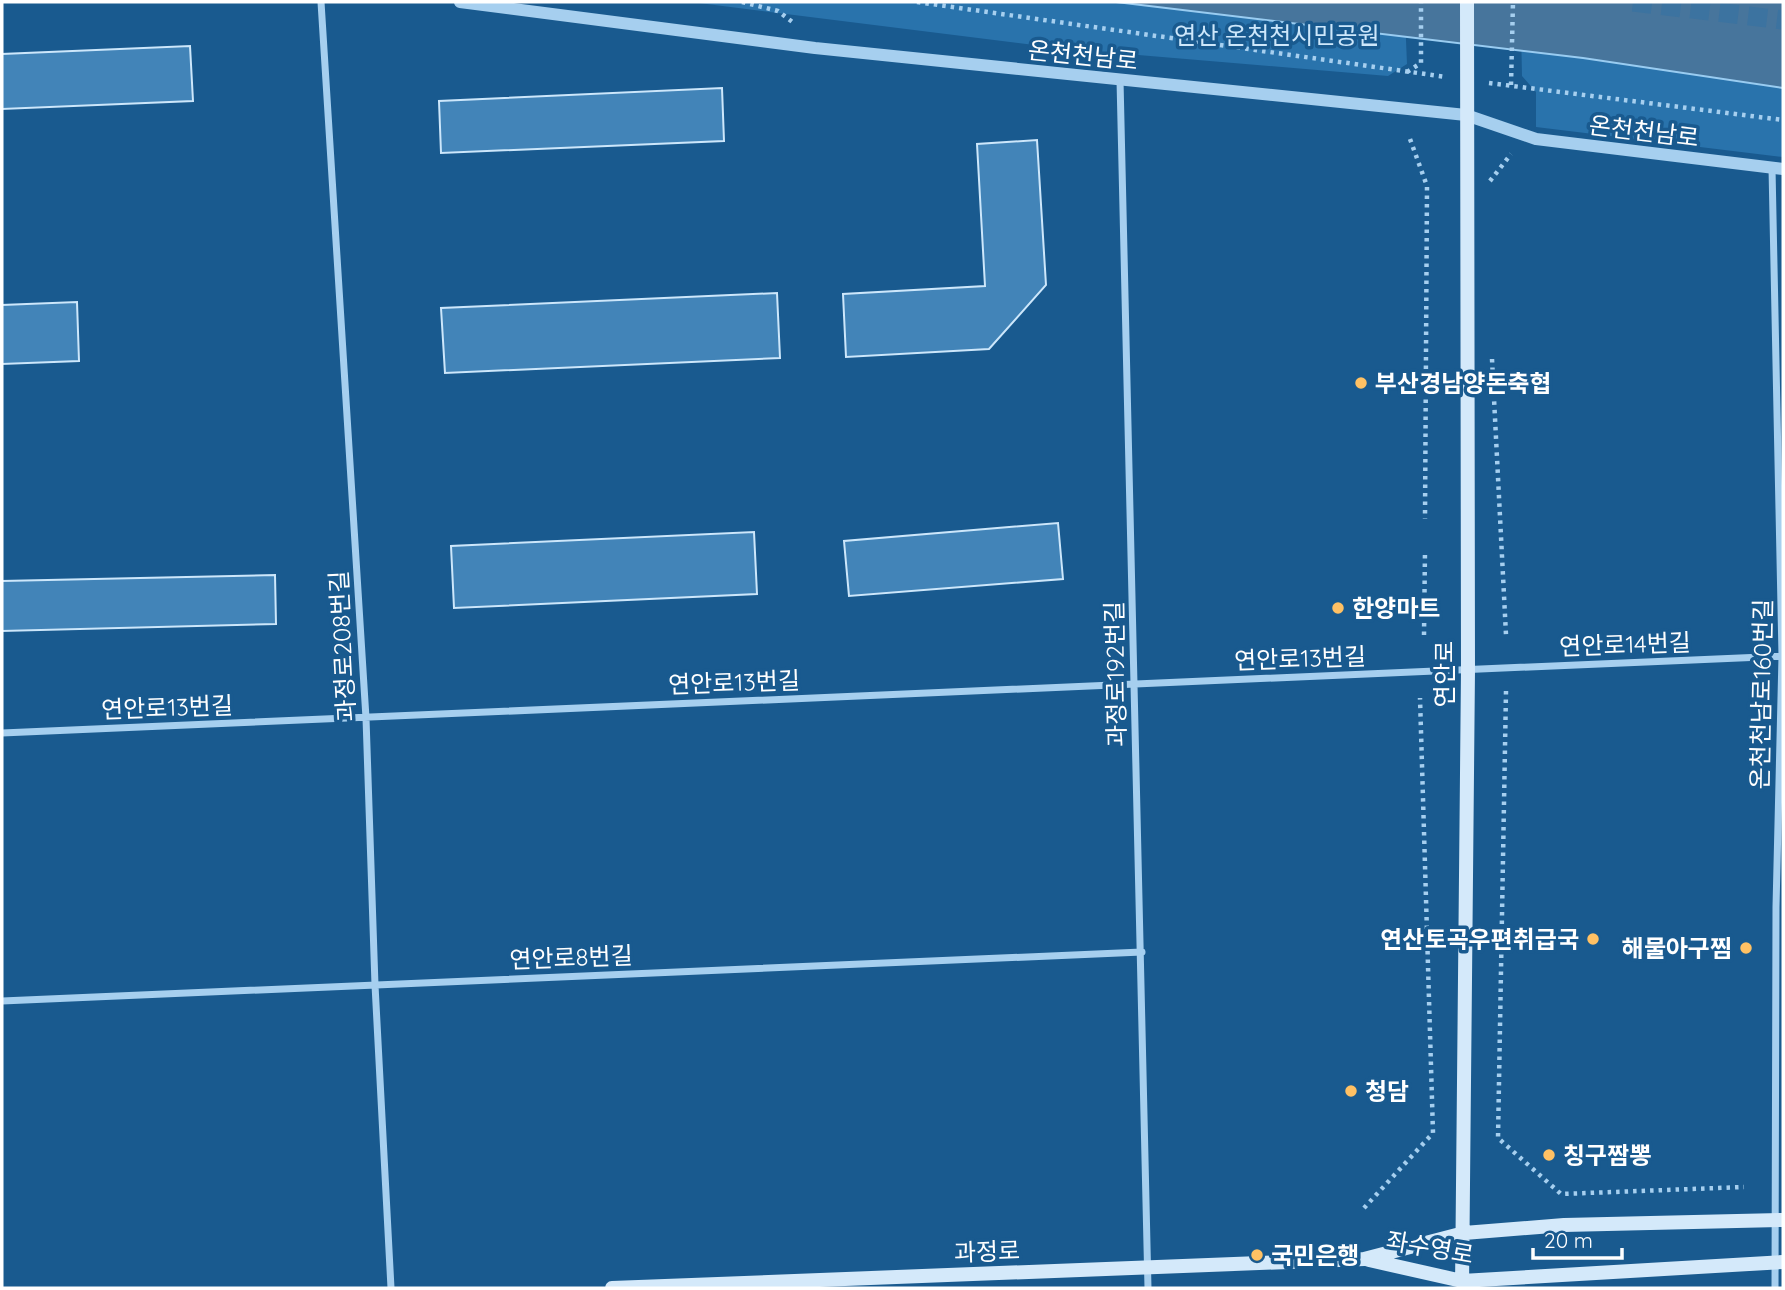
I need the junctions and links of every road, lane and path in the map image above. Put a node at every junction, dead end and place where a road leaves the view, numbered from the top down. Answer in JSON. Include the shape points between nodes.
{"nodes":[{"id":1,"x":321,"y":2,"type":"edge"},
{"id":2,"x":460,"y":2,"type":"edge"},
{"id":3,"x":742,"y":2,"type":"edge"},
{"id":4,"x":916,"y":2,"type":"edge"},
{"id":5,"x":1421,"y":2,"type":"edge"},
{"id":6,"x":1467,"y":2,"type":"edge"},
{"id":7,"x":1513,"y":2,"type":"edge"},
{"id":8,"x":815,"y":48,"type":"junction"},
{"id":9,"x":1407,"y":72,"type":"junction"},
{"id":10,"x":1466,"y":75,"type":"junction"},
{"id":11,"x":1120,"y":80,"type":"junction"},
{"id":12,"x":1511,"y":85,"type":"junction"},
{"id":13,"x":1466,"y":115,"type":"junction"},
{"id":14,"x":1783,"y":120,"type":"edge"},
{"id":15,"x":1410,"y":139,"type":"dead end"},
{"id":16,"x":1511,"y":154,"type":"dead end"},
{"id":17,"x":1778,"y":168,"type":"edge"},
{"id":18,"x":1483,"y":190,"type":"dead end"},
{"id":19,"x":1492,"y":357,"type":"dead end"},
{"id":20,"x":1425,"y":519,"type":"dead end"},
{"id":21,"x":1425,"y":551,"type":"dead end"},
{"id":22,"x":1424,"y":635,"type":"dead end"},
{"id":23,"x":1506,"y":635,"type":"dead end"},
{"id":24,"x":1783,"y":656,"type":"edge"},
{"id":25,"x":1468,"y":670,"type":"junction"},
{"id":26,"x":1135,"y":684,"type":"junction"},
{"id":27,"x":1506,"y":691,"type":"dead end"},
{"id":28,"x":1420,"y":698,"type":"dead end"},
{"id":29,"x":366,"y":718,"type":"junction"},
{"id":30,"x":2,"y":733,"type":"edge"},
{"id":31,"x":1780,"y":907,"type":"edge"},
{"id":32,"x":1142,"y":952,"type":"junction"},
{"id":33,"x":375,"y":985,"type":"junction"},
{"id":34,"x":2,"y":1001,"type":"edge"},
{"id":35,"x":1744,"y":1187,"type":"dead end"},
{"id":36,"x":1364,"y":1208,"type":"dead end"},
{"id":37,"x":1779,"y":1220,"type":"edge"},
{"id":38,"x":1464,"y":1233,"type":"junction"},
{"id":39,"x":1364,"y":1259,"type":"junction"},
{"id":40,"x":1779,"y":1262,"type":"edge"},
{"id":41,"x":1147,"y":1267,"type":"junction"},
{"id":42,"x":1462,"y":1284,"type":"edge"},
{"id":43,"x":391,"y":1288,"type":"edge"},
{"id":44,"x":612,"y":1288,"type":"edge"},
{"id":45,"x":1148,"y":1288,"type":"edge"},
{"id":46,"x":1775,"y":1288,"type":"edge"}],
"edges":[{"from":1,"to":29,"type":"street","name":"과정로208번길"},
{"from":2,"to":8,"type":"street","name":"온천천남로"},
{"from":3,"to":8,"type":"path","via":[[778,12],[803,30]]},
{"from":4,"to":9,"type":"path"},
{"from":5,"to":9,"type":"path","via":[[1421,63]]},
{"from":6,"to":10,"type":"main road","name":"연안로"},
{"from":7,"to":12,"type":"path"},
{"from":8,"to":11,"type":"street","name":"온천천남로"},
{"from":9,"to":10,"type":"path"},
{"from":10,"to":12,"type":"path"},
{"from":10,"to":13,"type":"main road","name":"연안로"},
{"from":11,"to":13,"type":"street","name":"온천천남로"},
{"from":11,"to":26,"type":"street","name":"과정로192번길"},
{"from":12,"to":14,"type":"path"},
{"from":13,"to":17,"type":"street","name":"온천천남로","via":[[1536,139]]},
{"from":13,"to":25,"type":"main road","name":"연안로"},
{"from":15,"to":20,"type":"path","via":[[1427,186]]},
{"from":16,"to":18,"type":"path"},
{"from":17,"to":24,"type":"street","name":"온천천남로160번길"},
{"from":19,"to":23,"type":"path"},
{"from":21,"to":22,"type":"path"},
{"from":24,"to":25,"type":"street","name":"연안로14번길"},
{"from":24,"to":31,"type":"street","name":"온천천남로160번길"},
{"from":25,"to":26,"type":"street","name":"연안로13번길"},
{"from":25,"to":38,"type":"main road","name":"연안로"},
{"from":26,"to":29,"type":"street","name":"연안로13번길"},
{"from":26,"to":32,"type":"street","name":"과정로192번길"},
{"from":27,"to":35,"type":"path","via":[[1498,1138],[1561,1194]]},
{"from":28,"to":36,"type":"path","via":[[1433,1133]]},
{"from":29,"to":30,"type":"street","name":"연안로13번길"},
{"from":29,"to":33,"type":"street","name":"과정로208번길"},
{"from":31,"to":37,"type":"street","name":"온천천남로160번길"},
{"from":32,"to":33,"type":"street","name":"연안로8번길"},
{"from":32,"to":41,"type":"street","name":"과정로192번길"},
{"from":33,"to":34,"type":"street","name":"연안로8번길"},
{"from":33,"to":43,"type":"street","name":"과정로208번길"},
{"from":37,"to":38,"type":"main road","name":"좌수영로","via":[[1564,1225]]},
{"from":37,"to":40,"type":"street","name":"온천천남로160번길"},
{"from":38,"to":39,"type":"main road","name":"좌수영로"},
{"from":38,"to":42,"type":"main road"},
{"from":39,"to":41,"type":"main road","name":"과정로"},
{"from":39,"to":42,"type":"main road","name":"좌수영로"},
{"from":40,"to":42,"type":"main road","name":"좌수영로"},
{"from":40,"to":46,"type":"street","name":"온천천남로160번길"},
{"from":41,"to":44,"type":"main road","name":"과정로"},
{"from":41,"to":45,"type":"street","name":"과정로192번길"}]}
